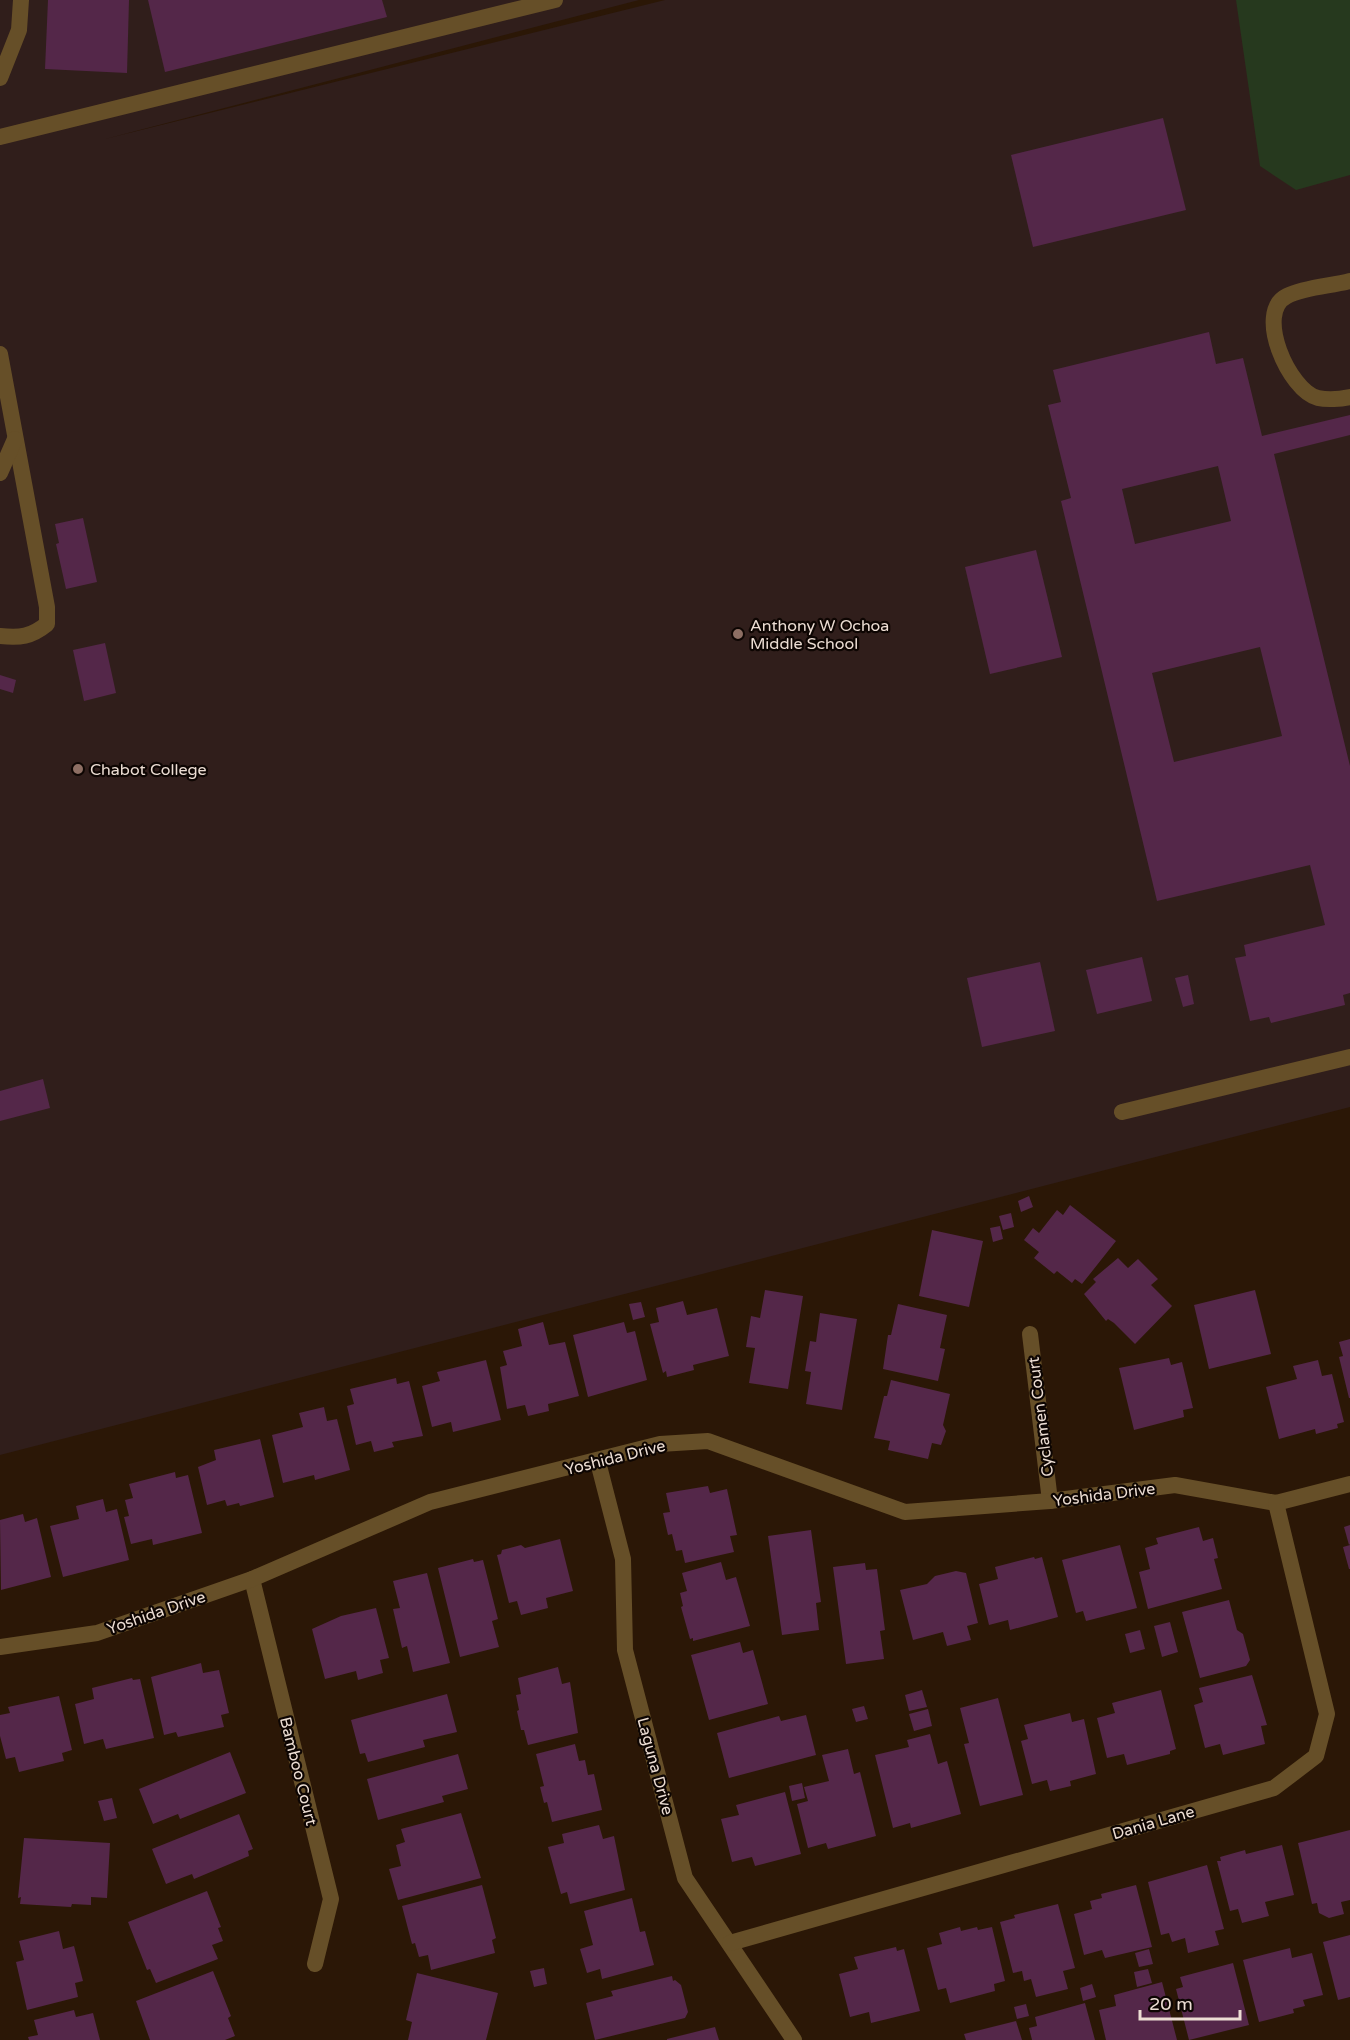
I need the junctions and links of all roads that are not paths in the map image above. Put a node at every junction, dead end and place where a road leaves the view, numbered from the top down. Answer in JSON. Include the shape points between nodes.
{"nodes":[{"id":1,"x":21,"y":0,"type":"edge"},
{"id":2,"x":555,"y":0,"type":"edge"},
{"id":3,"x":0,"y":78,"type":"edge"},
{"id":4,"x":0,"y":137,"type":"edge"},
{"id":5,"x":1350,"y":281,"type":"edge"},
{"id":6,"x":0,"y":354,"type":"edge"},
{"id":7,"x":1350,"y":397,"type":"edge"},
{"id":8,"x":15,"y":439,"type":"junction"},
{"id":9,"x":0,"y":472,"type":"edge"},
{"id":10,"x":0,"y":636,"type":"edge"},
{"id":11,"x":1350,"y":1057,"type":"edge"},
{"id":12,"x":1122,"y":1112,"type":"dead end"},
{"id":13,"x":1030,"y":1334,"type":"dead end"},
{"id":14,"x":598,"y":1462,"type":"junction"},
{"id":15,"x":1350,"y":1484,"type":"edge"},
{"id":16,"x":1050,"y":1501,"type":"junction"},
{"id":17,"x":1276,"y":1503,"type":"junction"},
{"id":18,"x":252,"y":1579,"type":"junction"},
{"id":19,"x":0,"y":1647,"type":"edge"},
{"id":20,"x":730,"y":1942,"type":"junction"},
{"id":21,"x":315,"y":1964,"type":"dead end"},
{"id":22,"x":794,"y":2040,"type":"edge"}],
"edges":[{"from":1,"to":3,"type":"street","via":[[19,30]]},
{"from":2,"to":4,"type":"street"},
{"from":5,"to":7,"type":"street","via":[[1286,296],[1276,307],[1273,321],[1293,381],[1317,398]]},
{"from":6,"to":8,"type":"street"},
{"from":8,"to":9,"type":"street"},
{"from":8,"to":10,"type":"street","via":[[48,608],[47,624],[19,638]]},
{"from":11,"to":12,"type":"street"},
{"from":13,"to":16,"type":"street","name":"Cyclamen Court"},
{"from":14,"to":16,"type":"street","name":"Yoshida Drive","via":[[660,1444],[708,1441],[905,1512]]},
{"from":14,"to":18,"type":"street","name":"Yoshida Drive","via":[[430,1502]]},
{"from":14,"to":20,"type":"street","name":"Laguna Drive","via":[[623,1559],[626,1650],[685,1878]]},
{"from":15,"to":17,"type":"street","name":"Yoshida Drive"},
{"from":16,"to":17,"type":"street","name":"Yoshida Drive","via":[[1175,1485]]},
{"from":17,"to":20,"type":"street","name":"Dania Lane","via":[[1327,1714],[1316,1756],[1274,1788]]},
{"from":18,"to":19,"type":"street","name":"Yoshida Drive","via":[[97,1633]]},
{"from":18,"to":21,"type":"street","name":"Bamboo Court","via":[[331,1899]]},
{"from":20,"to":22,"type":"street","name":"Laguna Drive"}]}
